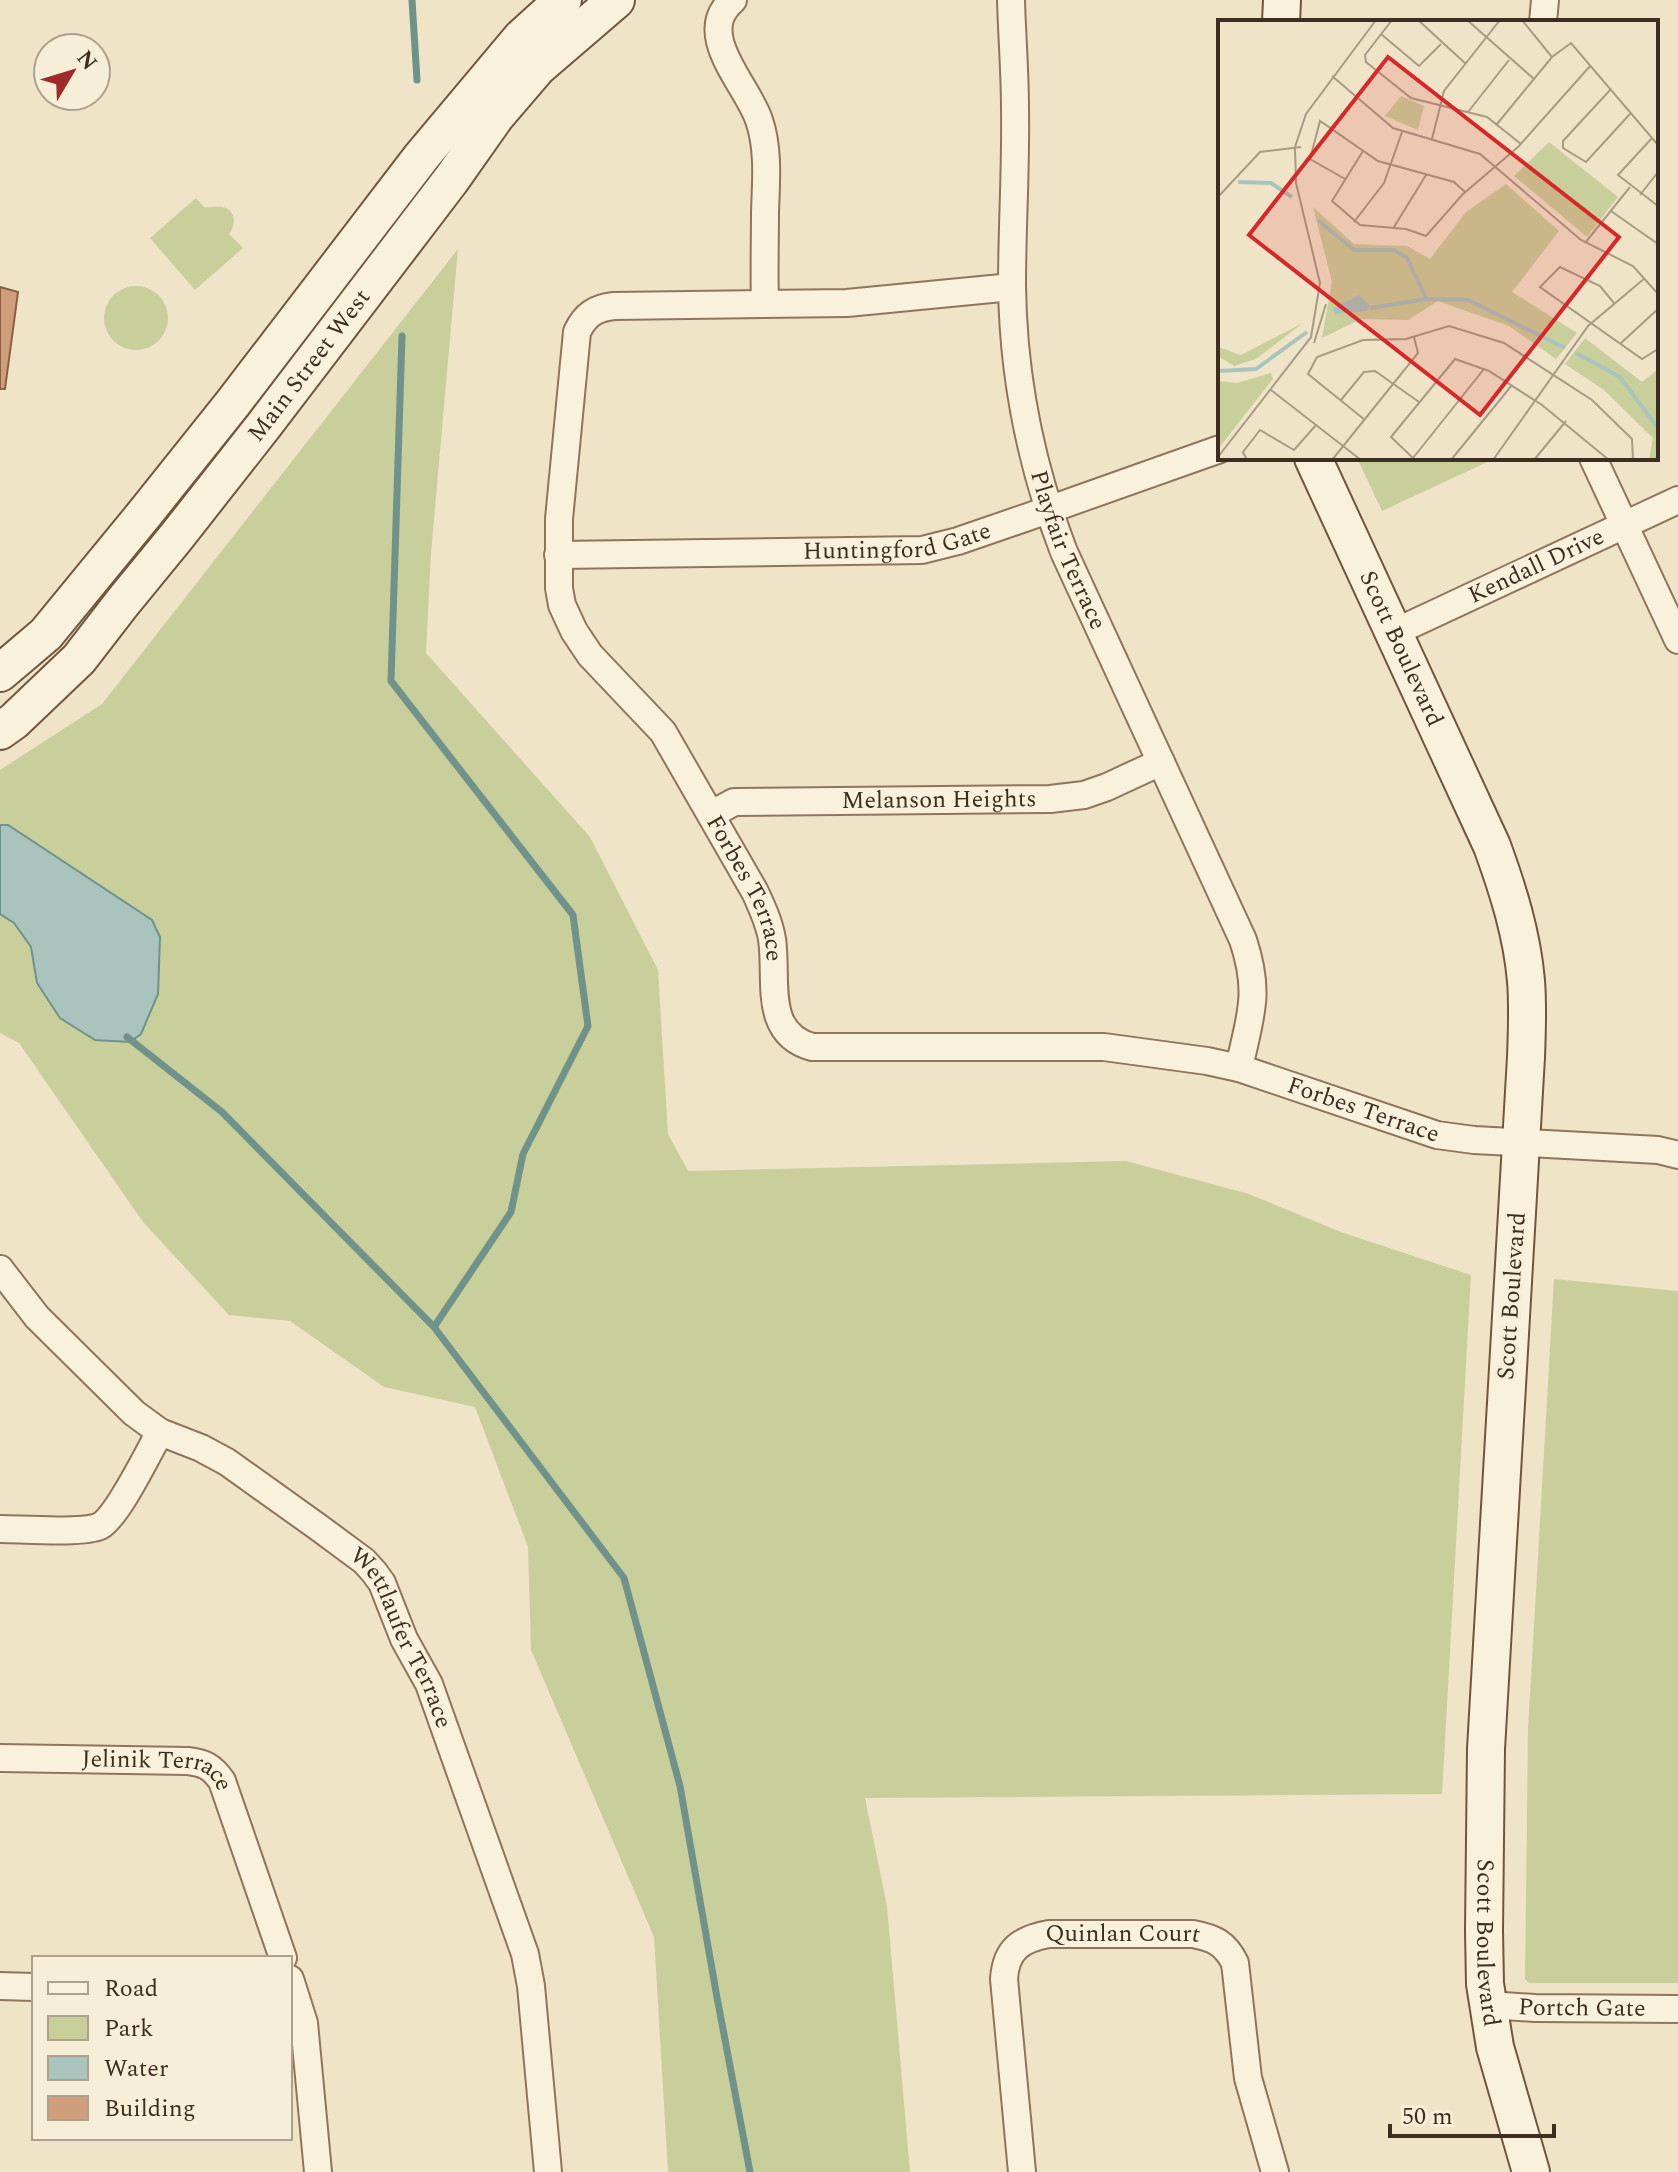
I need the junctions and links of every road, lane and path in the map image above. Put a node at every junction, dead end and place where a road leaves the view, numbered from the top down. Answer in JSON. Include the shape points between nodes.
{"nodes":[{"id":1,"x":563,"y":0,"type":"edge"},
{"id":2,"x":616,"y":0,"type":"edge"},
{"id":3,"x":733,"y":0,"type":"edge"},
{"id":4,"x":1011,"y":0,"type":"edge"},
{"id":5,"x":1282,"y":0,"type":"edge"},
{"id":6,"x":1545,"y":0,"type":"edge"},
{"id":7,"x":1281,"y":20,"type":"edge"},
{"id":8,"x":1543,"y":20,"type":"edge"},
{"id":9,"x":1012,"y":287,"type":"junction"},
{"id":10,"x":765,"y":304,"type":"junction"},
{"id":11,"x":1218,"y":450,"type":"edge"},
{"id":12,"x":1314,"y":460,"type":"edge"},
{"id":13,"x":1594,"y":460,"type":"edge"},
{"id":14,"x":1678,"y":500,"type":"edge"},
{"id":15,"x":1048,"y":510,"type":"junction"},
{"id":16,"x":1624,"y":525,"type":"junction"},
{"id":17,"x":558,"y":555,"type":"junction"},
{"id":18,"x":1393,"y":633,"type":"junction"},
{"id":19,"x":1678,"y":640,"type":"edge"},
{"id":20,"x":0,"y":673,"type":"edge"},
{"id":21,"x":0,"y":731,"type":"edge"},
{"id":22,"x":1161,"y":762,"type":"junction"},
{"id":23,"x":712,"y":814,"type":"junction"},
{"id":24,"x":1239,"y":1068,"type":"junction"},
{"id":25,"x":1521,"y":1142,"type":"junction"},
{"id":26,"x":1678,"y":1155,"type":"edge"},
{"id":27,"x":0,"y":1269,"type":"edge"},
{"id":28,"x":160,"y":1432,"type":"junction"},
{"id":29,"x":0,"y":1529,"type":"edge"},
{"id":30,"x":0,"y":1758,"type":"edge"},
{"id":31,"x":282,"y":1956,"type":"edge"},
{"id":32,"x":292,"y":1985,"type":"edge"},
{"id":33,"x":0,"y":1986,"type":"edge"},
{"id":34,"x":32,"y":1987,"type":"edge"},
{"id":35,"x":1488,"y":2005,"type":"junction"},
{"id":36,"x":1678,"y":2009,"type":"edge"},
{"id":37,"x":318,"y":2172,"type":"edge"},
{"id":38,"x":548,"y":2172,"type":"edge"},
{"id":39,"x":1022,"y":2172,"type":"edge"},
{"id":40,"x":1275,"y":2172,"type":"edge"},
{"id":41,"x":1531,"y":2172,"type":"edge"}],
"edges":[{"from":1,"to":20,"type":"main road","name":"Main Street West","via":[[521,38],[422,156],[233,403],[46,634]]},
{"from":2,"to":21,"type":"main road","name":"Main Street West","via":[[538,67],[496,116],[275,412],[79,659]]},
{"from":3,"to":10,"type":"street","via":[[717,28],[722,52],[756,111],[764,142]]},
{"from":4,"to":9,"type":"street","name":"Playfair Terrace"},
{"from":5,"to":7,"type":"main road"},
{"from":6,"to":8,"type":"street"},
{"from":9,"to":10,"type":"street","name":"Forbes Terrace","via":[[847,303]]},
{"from":9,"to":15,"type":"street","name":"Playfair Terrace","via":[[1024,418]]},
{"from":10,"to":17,"type":"street","name":"Forbes Terrace","via":[[614,306],[586,317],[574,344]]},
{"from":11,"to":15,"type":"street","name":"Huntingford Gate"},
{"from":12,"to":18,"type":"main road","name":"Scott Boulevard"},
{"from":13,"to":16,"type":"street"},
{"from":14,"to":16,"type":"street","name":"Kendall Drive"},
{"from":15,"to":17,"type":"street","name":"Huntingford Gate","via":[[922,550]]},
{"from":15,"to":22,"type":"street","name":"Playfair Terrace"},
{"from":16,"to":18,"type":"street","name":"Kendall Drive"},
{"from":16,"to":19,"type":"street"},
{"from":17,"to":23,"type":"street","name":"Forbes Terrace","via":[[562,605],[574,631],[663,732]]},
{"from":18,"to":25,"type":"main road","name":"Scott Boulevard","via":[[1492,846],[1512,903],[1527,1002]]},
{"from":22,"to":23,"type":"street","name":"Melanson Heights","via":[[1073,797],[734,802]]},
{"from":22,"to":24,"type":"street","name":"Playfair Terrace","via":[[1249,958],[1254,998]]},
{"from":23,"to":24,"type":"street","name":"Forbes Terrace","via":[[767,918],[777,1014],[785,1032],[802,1044],[1104,1047]]},
{"from":24,"to":25,"type":"street","name":"Forbes Terrace","via":[[1423,1132]]},
{"from":25,"to":26,"type":"street","name":"Forbes Terrace"},
{"from":25,"to":35,"type":"main road","name":"Scott Boulevard","via":[[1486,1749]]},
{"from":27,"to":28,"type":"street","name":"Wettlaufer Terrace","via":[[62,1343]]},
{"from":28,"to":29,"type":"street","via":[[104,1523],[83,1530]]},
{"from":28,"to":38,"type":"street","name":"Wettlaufer Terrace","via":[[227,1462],[364,1561],[382,1583],[429,1684],[525,1954]]},
{"from":30,"to":31,"type":"street","name":"Jelinik Terrace","via":[[188,1761],[210,1767],[222,1781]]},
{"from":32,"to":37,"type":"street","name":"Jelinik Terrace","via":[[307,2043]]},
{"from":33,"to":34,"type":"street"},
{"from":35,"to":36,"type":"street","name":"Portch Gate"},
{"from":35,"to":41,"type":"main road","name":"Scott Boulevard"},
{"from":39,"to":40,"type":"street","name":"Quinlan Court","via":[[1005,1966],[1017,1945],[1049,1934],[1193,1934],[1229,1951],[1235,1963],[1248,2078]]}]}
